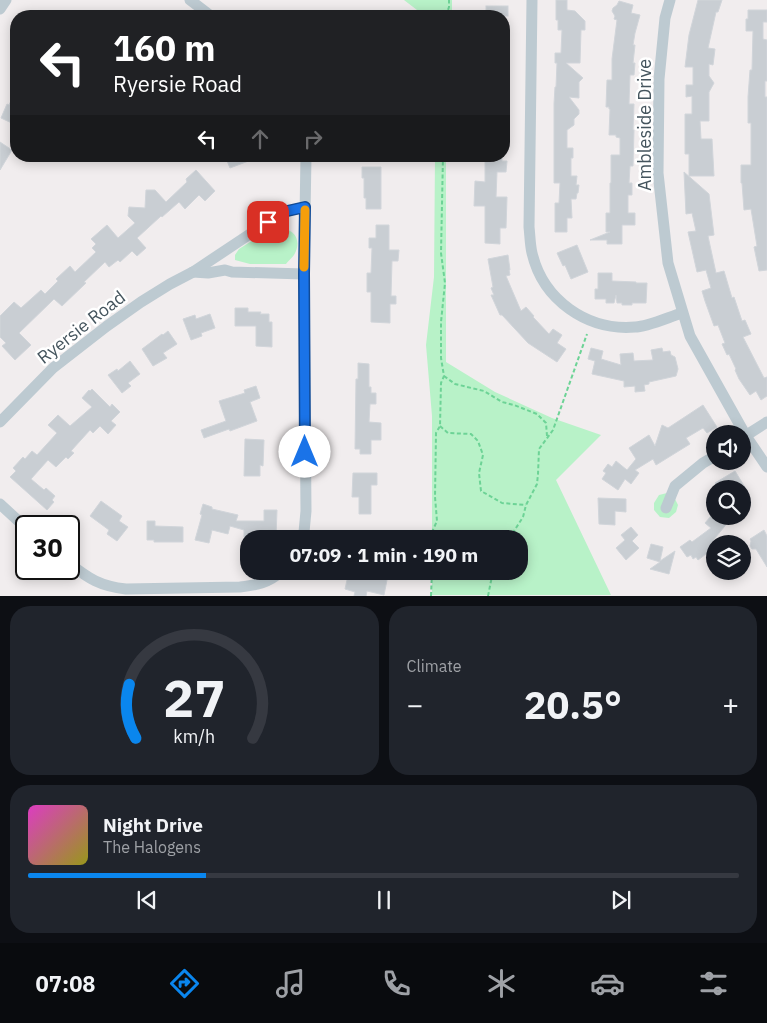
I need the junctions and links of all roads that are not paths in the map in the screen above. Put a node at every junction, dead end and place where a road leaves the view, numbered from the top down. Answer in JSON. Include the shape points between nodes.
{"nodes":[{"id":1,"x":6,"y":0,"type":"edge"},
{"id":2,"x":190,"y":0,"type":"edge"},
{"id":3,"x":532,"y":0,"type":"edge"},
{"id":4,"x":670,"y":0,"type":"edge"},
{"id":5,"x":0,"y":9,"type":"edge"},
{"id":6,"x":202,"y":10,"type":"edge"},
{"id":7,"x":306,"y":162,"type":"edge"},
{"id":8,"x":305,"y":207,"type":"junction"},
{"id":9,"x":193,"y":272,"type":"junction"},
{"id":10,"x":304,"y":274,"type":"junction"},
{"id":11,"x":682,"y":312,"type":"junction"},
{"id":12,"x":0,"y":422,"type":"edge"},
{"id":13,"x":767,"y":422,"type":"edge"},
{"id":14,"x":738,"y":425,"type":"edge"},
{"id":15,"x":751,"y":432,"type":"edge"},
{"id":16,"x":751,"y":446,"type":"edge"},
{"id":17,"x":706,"y":462,"type":"edge"},
{"id":18,"x":767,"y":466,"type":"edge"},
{"id":19,"x":0,"y":504,"type":"edge"},
{"id":20,"x":666,"y":508,"type":"dead end"},
{"id":21,"x":15,"y":518,"type":"edge"},
{"id":22,"x":304,"y":530,"type":"edge"},
{"id":23,"x":80,"y":572,"type":"edge"},
{"id":24,"x":269,"y":580,"type":"edge"}],
"edges":[{"from":1,"to":5,"type":"street"},
{"from":2,"to":6,"type":"street"},
{"from":3,"to":11,"type":"street","via":[[529,227],[532,254],[541,276],[563,305],[598,324],[637,328]]},
{"from":4,"to":11,"type":"street","name":"Ambleside Drive","via":[[659,79],[658,173],[668,263]]},
{"from":7,"to":8,"type":"street"},
{"from":8,"to":9,"type":"street","name":"Ryersie Road","via":[[283,212]]},
{"from":8,"to":10,"type":"street"},
{"from":9,"to":10,"type":"street","name":"Ryersie Road","via":[[225,270]]},
{"from":9,"to":12,"type":"street","name":"Ryersie Road","via":[[107,326],[53,368]]},
{"from":10,"to":22,"type":"street"},
{"from":11,"to":14,"type":"street","name":"Ambleside Drive","via":[[690,336]]},
{"from":13,"to":15,"type":"street"},
{"from":16,"to":18,"type":"street","name":"Ambleside Drive"},
{"from":17,"to":20,"type":"street","via":[[675,486]]},
{"from":19,"to":21,"type":"street"},
{"from":23,"to":24,"type":"street","via":[[109,587],[126,589],[240,587]]}]}
